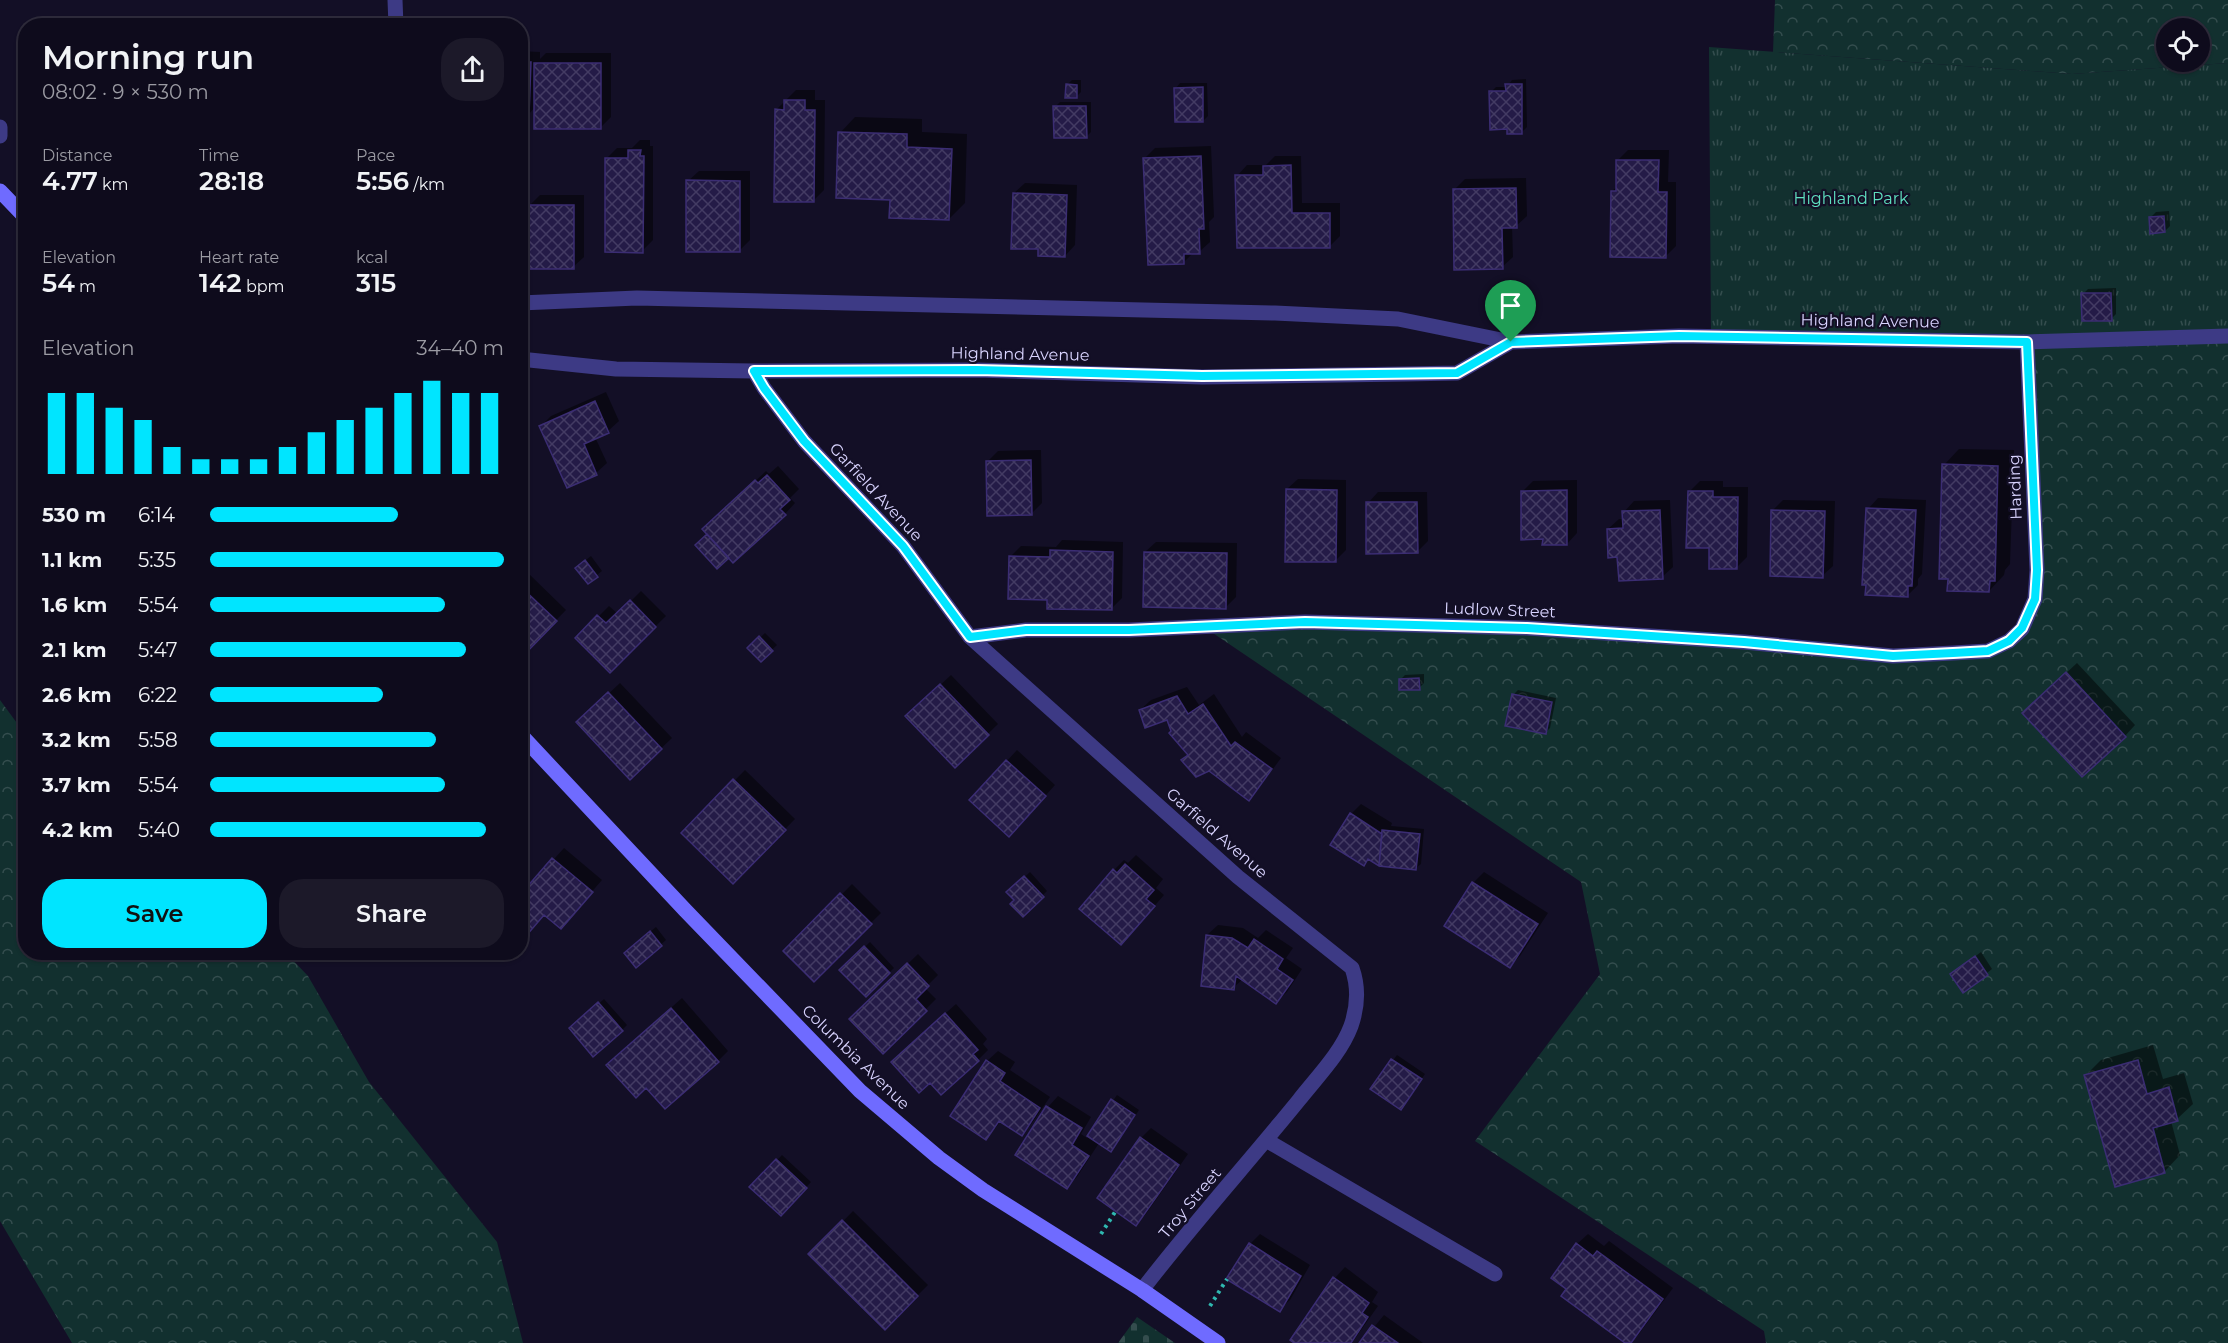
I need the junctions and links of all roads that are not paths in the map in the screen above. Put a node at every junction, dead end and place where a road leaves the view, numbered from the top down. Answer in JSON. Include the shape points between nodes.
{"nodes":[{"id":1,"x":395,"y":0,"type":"edge"},
{"id":2,"x":396,"y":18,"type":"edge"},
{"id":3,"x":0,"y":127,"type":"edge"},
{"id":4,"x":0,"y":136,"type":"edge"},
{"id":5,"x":0,"y":191,"type":"edge"},
{"id":6,"x":18,"y":210,"type":"edge"},
{"id":7,"x":528,"y":303,"type":"edge"},
{"id":8,"x":2228,"y":336,"type":"edge"},
{"id":9,"x":1511,"y":342,"type":"junction"},
{"id":10,"x":2027,"y":342,"type":"junction"},
{"id":11,"x":528,"y":360,"type":"edge"},
{"id":12,"x":754,"y":371,"type":"junction"},
{"id":13,"x":2022,"y":628,"type":"joint"},
{"id":14,"x":970,"y":637,"type":"junction"},
{"id":15,"x":528,"y":743,"type":"edge"},
{"id":16,"x":1266,"y":1140,"type":"junction"},
{"id":17,"x":1495,"y":1274,"type":"dead end"},
{"id":18,"x":1142,"y":1290,"type":"junction"},
{"id":19,"x":1218,"y":1343,"type":"edge"}],
"edges":[{"from":1,"to":2,"type":"street"},
{"from":3,"to":4,"type":"street"},
{"from":5,"to":6,"type":"street"},
{"from":7,"to":9,"type":"street","name":"Highland Avenue","via":[[637,298],[1275,313],[1398,319]]},
{"from":8,"to":10,"type":"street","name":"Highland Avenue"},
{"from":9,"to":10,"type":"street","name":"Highland Avenue","via":[[1679,336]]},
{"from":9,"to":12,"type":"street","name":"Highland Avenue","via":[[1457,373],[1202,376],[977,370]]},
{"from":10,"to":13,"type":"street","name":"Harding","via":[[2037,570],[2035,599]]},
{"from":11,"to":12,"type":"street","name":"Highland Avenue","via":[[616,369]]},
{"from":12,"to":14,"type":"street","name":"Garfield Avenue","via":[[804,441],[903,546]]},
{"from":13,"to":14,"type":"street","name":"Ludlow Street","via":[[2009,641],[1988,651],[1893,656],[1527,628],[1305,622],[1026,630]]},
{"from":14,"to":16,"type":"street","name":"Garfield Avenue","via":[[1238,877],[1352,968],[1357,984],[1351,1027],[1339,1049]]},
{"from":15,"to":18,"type":"street","name":"Columbia Avenue","via":[[860,1091],[983,1190]]},
{"from":16,"to":17,"type":"street"},
{"from":16,"to":18,"type":"street","name":"Troy Street"},
{"from":18,"to":19,"type":"street","name":"Columbia Avenue"}]}
